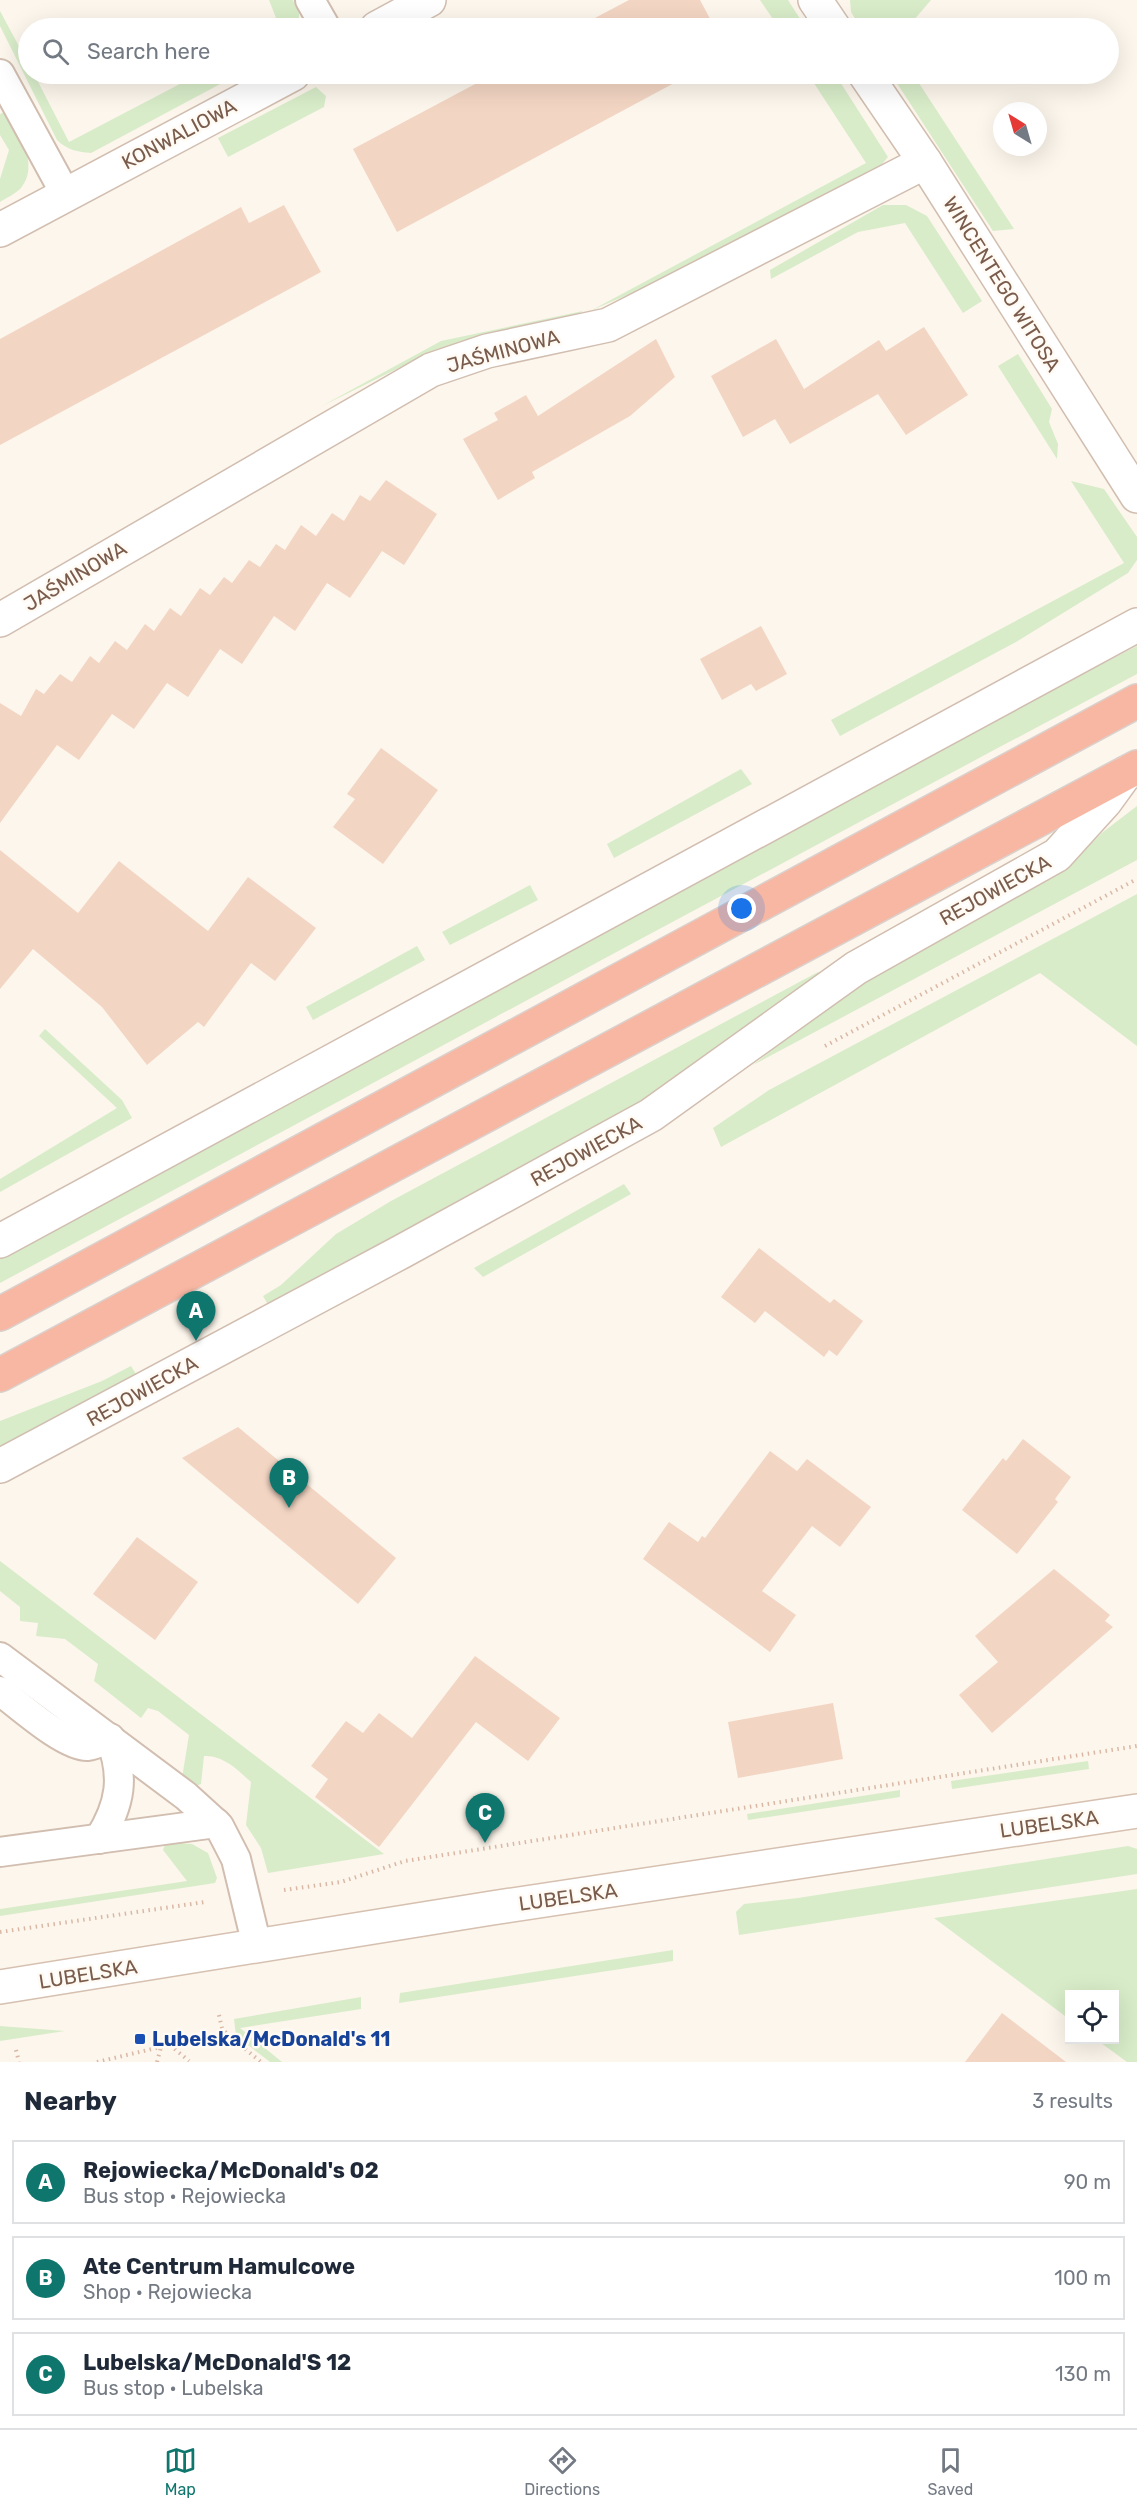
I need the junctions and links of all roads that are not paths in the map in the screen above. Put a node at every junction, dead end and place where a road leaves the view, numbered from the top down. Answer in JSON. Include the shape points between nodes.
{"nodes":[{"id":1,"x":310,"y":0,"type":"edge"},
{"id":2,"x":429,"y":0,"type":"edge"},
{"id":3,"x":815,"y":0,"type":"edge"},
{"id":4,"x":320,"y":18,"type":"edge"},
{"id":5,"x":395,"y":18,"type":"edge"},
{"id":6,"x":827,"y":18,"type":"edge"},
{"id":7,"x":0,"y":74,"type":"edge"},
{"id":8,"x":274,"y":84,"type":"edge"},
{"id":9,"x":872,"y":84,"type":"edge"},
{"id":10,"x":925,"y":162,"type":"junction"},
{"id":11,"x":66,"y":195,"type":"junction"},
{"id":12,"x":0,"y":230,"type":"edge"},
{"id":13,"x":1137,"y":496,"type":"edge"},
{"id":14,"x":0,"y":620,"type":"edge"},
{"id":15,"x":1137,"y":625,"type":"edge"},
{"id":16,"x":1137,"y":701,"type":"edge"},
{"id":17,"x":1132,"y":770,"type":"edge"},
{"id":18,"x":0,"y":1240,"type":"edge"},
{"id":19,"x":0,"y":1314,"type":"edge"},
{"id":20,"x":0,"y":1375,"type":"edge"},
{"id":21,"x":0,"y":1466,"type":"edge"},
{"id":22,"x":0,"y":1657,"type":"edge"},
{"id":23,"x":0,"y":1691,"type":"edge"},
{"id":24,"x":110,"y":1738,"type":"junction"},
{"id":25,"x":1137,"y":1811,"type":"edge"},
{"id":26,"x":216,"y":1823,"type":"junction"},
{"id":27,"x":99,"y":1839,"type":"junction"},
{"id":28,"x":0,"y":1852,"type":"edge"},
{"id":29,"x":257,"y":1946,"type":"junction"},
{"id":30,"x":0,"y":1987,"type":"edge"}],
"edges":[{"from":1,"to":4,"type":"lane"},
{"from":2,"to":5,"type":"street"},
{"from":3,"to":6,"type":"street"},
{"from":7,"to":11,"type":"lane"},
{"from":8,"to":11,"type":"street","name":"KONWALIOWA"},
{"from":9,"to":10,"type":"street","name":"WINCENTEGO WITOSA"},
{"from":10,"to":13,"type":"street","name":"WINCENTEGO WITOSA"},
{"from":10,"to":14,"type":"street","name":"JAŚMINOWA","via":[[608,325],[487,351],[431,370]]},
{"from":11,"to":12,"type":"street","name":"KONWALIOWA"},
{"from":15,"to":18,"type":"street"},
{"from":16,"to":19,"type":"highway"},
{"from":17,"to":20,"type":"highway","name":"REJOWIECKA"},
{"from":17,"to":21,"type":"street","name":"REJOWIECKA","via":[[1057,855],[856,968],[651,1115]]},
{"from":22,"to":24,"type":"lane"},
{"from":23,"to":24,"type":"lane","via":[[52,1731],[72,1741],[85,1746]]},
{"from":24,"to":26,"type":"lane"},
{"from":24,"to":27,"type":"lane","via":[[118,1759],[118,1797],[111,1820]]},
{"from":25,"to":29,"type":"street","name":"LUBELSKA"},
{"from":26,"to":27,"type":"lane"},
{"from":26,"to":29,"type":"lane","via":[[236,1859]]},
{"from":27,"to":28,"type":"lane"},
{"from":29,"to":30,"type":"street","name":"LUBELSKA"}]}
